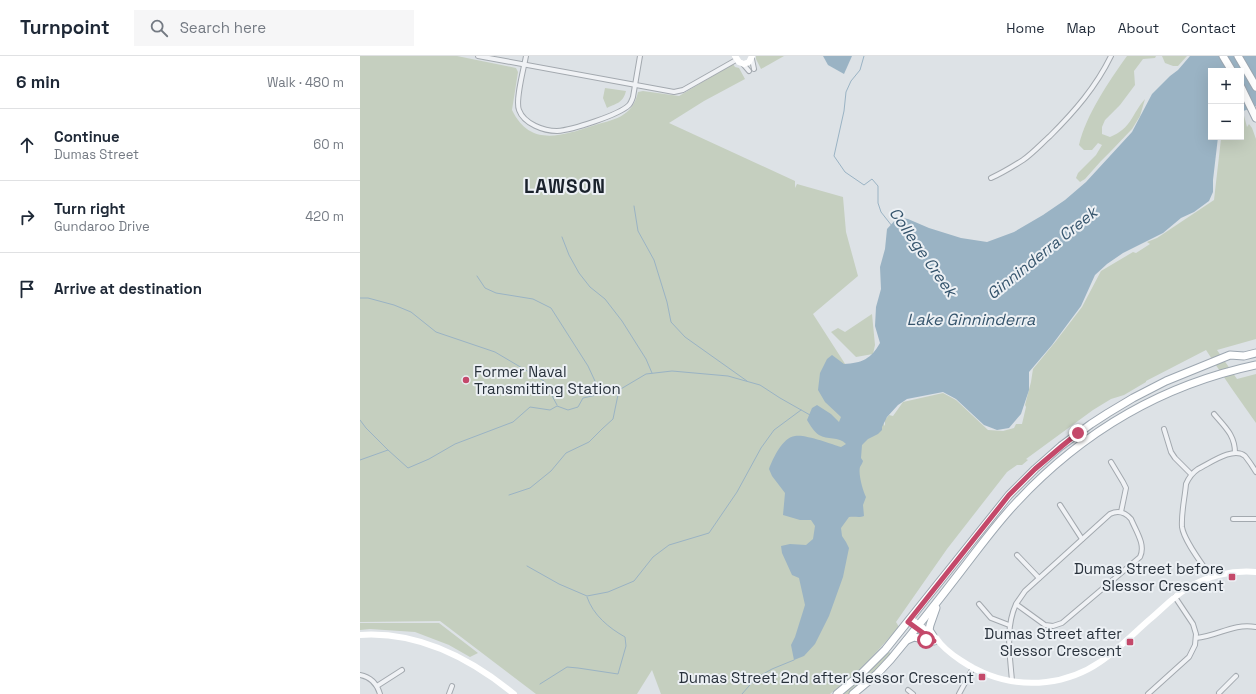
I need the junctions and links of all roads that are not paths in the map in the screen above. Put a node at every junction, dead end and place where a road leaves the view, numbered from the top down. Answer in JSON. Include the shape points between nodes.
{"nodes":[{"id":1,"x":478,"y":56,"type":"edge"},
{"id":2,"x":526,"y":56,"type":"edge"},
{"id":3,"x":640,"y":56,"type":"edge"},
{"id":4,"x":1111,"y":56,"type":"edge"},
{"id":5,"x":1223,"y":56,"type":"edge"},
{"id":6,"x":1238,"y":56,"type":"edge"},
{"id":7,"x":752,"y":57,"type":"edge"},
{"id":8,"x":736,"y":58,"type":"edge"},
{"id":9,"x":525,"y":64,"type":"junction"},
{"id":10,"x":742,"y":64,"type":"junction"},
{"id":11,"x":1230,"y":68,"type":"edge"},
{"id":12,"x":754,"y":69,"type":"dead end"},
{"id":13,"x":749,"y":71,"type":"dead end"},
{"id":14,"x":635,"y":85,"type":"junction"},
{"id":15,"x":1256,"y":87,"type":"edge"},
{"id":16,"x":1244,"y":93,"type":"edge"},
{"id":17,"x":1256,"y":118,"type":"edge"},
{"id":18,"x":991,"y":178,"type":"dead end"},
{"id":19,"x":1256,"y":348,"type":"edge"},
{"id":20,"x":1256,"y":353,"type":"edge"},
{"id":21,"x":1230,"y":356,"type":"junction"},
{"id":22,"x":1256,"y":365,"type":"edge"},
{"id":23,"x":1214,"y":414,"type":"dead end"},
{"id":24,"x":1164,"y":429,"type":"dead end"},
{"id":25,"x":1235,"y":453,"type":"junction"},
{"id":26,"x":1111,"y":462,"type":"dead end"},
{"id":27,"x":1256,"y":472,"type":"edge"},
{"id":28,"x":1191,"y":474,"type":"junction"},
{"id":29,"x":1060,"y":505,"type":"dead end"},
{"id":30,"x":1121,"y":512,"type":"junction"},
{"id":31,"x":1233,"y":519,"type":"dead end"},
{"id":32,"x":1256,"y":519,"type":"edge"},
{"id":33,"x":1082,"y":539,"type":"junction"},
{"id":34,"x":1017,"y":555,"type":"dead end"},
{"id":35,"x":1256,"y":572,"type":"edge"},
{"id":36,"x":1212,"y":577,"type":"junction"},
{"id":37,"x":1039,"y":578,"type":"junction"},
{"id":38,"x":942,"y":597,"type":"junction"},
{"id":39,"x":1175,"y":597,"type":"junction"},
{"id":40,"x":979,"y":604,"type":"dead end"},
{"id":41,"x":1016,"y":604,"type":"junction"},
{"id":42,"x":910,"y":620,"type":"junction"},
{"id":43,"x":1009,"y":625,"type":"junction"},
{"id":44,"x":918,"y":626,"type":"junction"},
{"id":45,"x":1256,"y":627,"type":"edge"},
{"id":46,"x":360,"y":635,"type":"edge"},
{"id":47,"x":1196,"y":638,"type":"junction"},
{"id":48,"x":936,"y":640,"type":"junction"},
{"id":49,"x":906,"y":641,"type":"junction"},
{"id":50,"x":973,"y":668,"type":"junction"},
{"id":51,"x":402,"y":670,"type":"dead end"},
{"id":52,"x":360,"y":675,"type":"edge"},
{"id":53,"x":1236,"y":676,"type":"dead end"},
{"id":54,"x":1012,"y":681,"type":"junction"},
{"id":55,"x":377,"y":686,"type":"junction"},
{"id":56,"x":452,"y":686,"type":"dead end"},
{"id":57,"x":908,"y":690,"type":"dead end"},
{"id":58,"x":380,"y":694,"type":"edge"},
{"id":59,"x":450,"y":694,"type":"edge"},
{"id":60,"x":514,"y":694,"type":"edge"},
{"id":61,"x":837,"y":694,"type":"edge"},
{"id":62,"x":853,"y":694,"type":"edge"},
{"id":63,"x":913,"y":694,"type":"edge"},
{"id":64,"x":959,"y":694,"type":"edge"},
{"id":65,"x":1148,"y":694,"type":"edge"},
{"id":66,"x":1220,"y":694,"type":"edge"}],
"edges":[{"from":1,"to":9,"type":"street"},
{"from":2,"to":9,"type":"street"},
{"from":3,"to":14,"type":"street"},
{"from":4,"to":18,"type":"street","via":[[1092,89],[1073,113],[1029,155]]},
{"from":5,"to":11,"type":"main road"},
{"from":6,"to":15,"type":"main road"},
{"from":7,"to":10,"type":"street","via":[[749,62]]},
{"from":7,"to":12,"type":"street"},
{"from":8,"to":10,"type":"street"},
{"from":8,"to":14,"type":"street","via":[[679,91],[671,92]]},
{"from":9,"to":14,"type":"street"},
{"from":9,"to":14,"type":"street","via":[[518,100],[521,114],[534,125],[555,131],[620,111],[631,102]]},
{"from":10,"to":13,"type":"street"},
{"from":16,"to":17,"type":"main road"},
{"from":19,"to":21,"type":"main road"},
{"from":20,"to":21,"type":"main road"},
{"from":21,"to":42,"type":"main road","via":[[1166,381],[1133,398],[1062,446],[1009,495]]},
{"from":22,"to":38,"type":"main road","via":[[1216,375],[1166,394],[1131,410],[1090,437],[1045,473],[1015,503]]},
{"from":23,"to":25,"type":"street","via":[[1232,436]]},
{"from":24,"to":28,"type":"street","via":[[1171,452]]},
{"from":25,"to":27,"type":"street","via":[[1246,457]]},
{"from":25,"to":28,"type":"street","via":[[1230,453]]},
{"from":26,"to":30,"type":"street","via":[[1126,488]]},
{"from":28,"to":36,"type":"street","via":[[1186,484],[1182,526],[1187,539]]},
{"from":29,"to":33,"type":"street"},
{"from":30,"to":33,"type":"street","via":[[1110,514]]},
{"from":30,"to":41,"type":"street","via":[[1131,519],[1142,543],[1142,553],[1137,561],[1058,625],[1046,625]]},
{"from":31,"to":32,"type":"street"},
{"from":33,"to":37,"type":"street"},
{"from":34,"to":37,"type":"street"},
{"from":35,"to":36,"type":"street"},
{"from":36,"to":39,"type":"street"},
{"from":37,"to":41,"type":"street"},
{"from":38,"to":44,"type":"main road"},
{"from":38,"to":48,"type":"main road","via":[[933,614],[929,630]]},
{"from":39,"to":47,"type":"street","via":[[1193,624]]},
{"from":39,"to":54,"type":"street","via":[[1102,661],[1083,672],[1054,681]]},
{"from":40,"to":43,"type":"street","via":[[991,618]]},
{"from":41,"to":43,"type":"street"},
{"from":42,"to":44,"type":"street"},
{"from":42,"to":61,"type":"main road","via":[[874,661]]},
{"from":43,"to":54,"type":"street"},
{"from":44,"to":48,"type":"street"},
{"from":44,"to":49,"type":"main road"},
{"from":45,"to":47,"type":"street","via":[[1233,627]]},
{"from":46,"to":60,"type":"street","via":[[389,636],[441,648],[468,662]]},
{"from":47,"to":65,"type":"street","via":[[1189,657]]},
{"from":48,"to":49,"type":"main road","via":[[914,637]]},
{"from":48,"to":50,"type":"street"},
{"from":49,"to":62,"type":"main road","via":[[877,674]]},
{"from":50,"to":54,"type":"street"},
{"from":50,"to":64,"type":"street"},
{"from":51,"to":55,"type":"street"},
{"from":52,"to":55,"type":"street","via":[[370,679]]},
{"from":53,"to":66,"type":"street"},
{"from":55,"to":58,"type":"street"},
{"from":56,"to":59,"type":"street"},
{"from":57,"to":63,"type":"street"}]}
